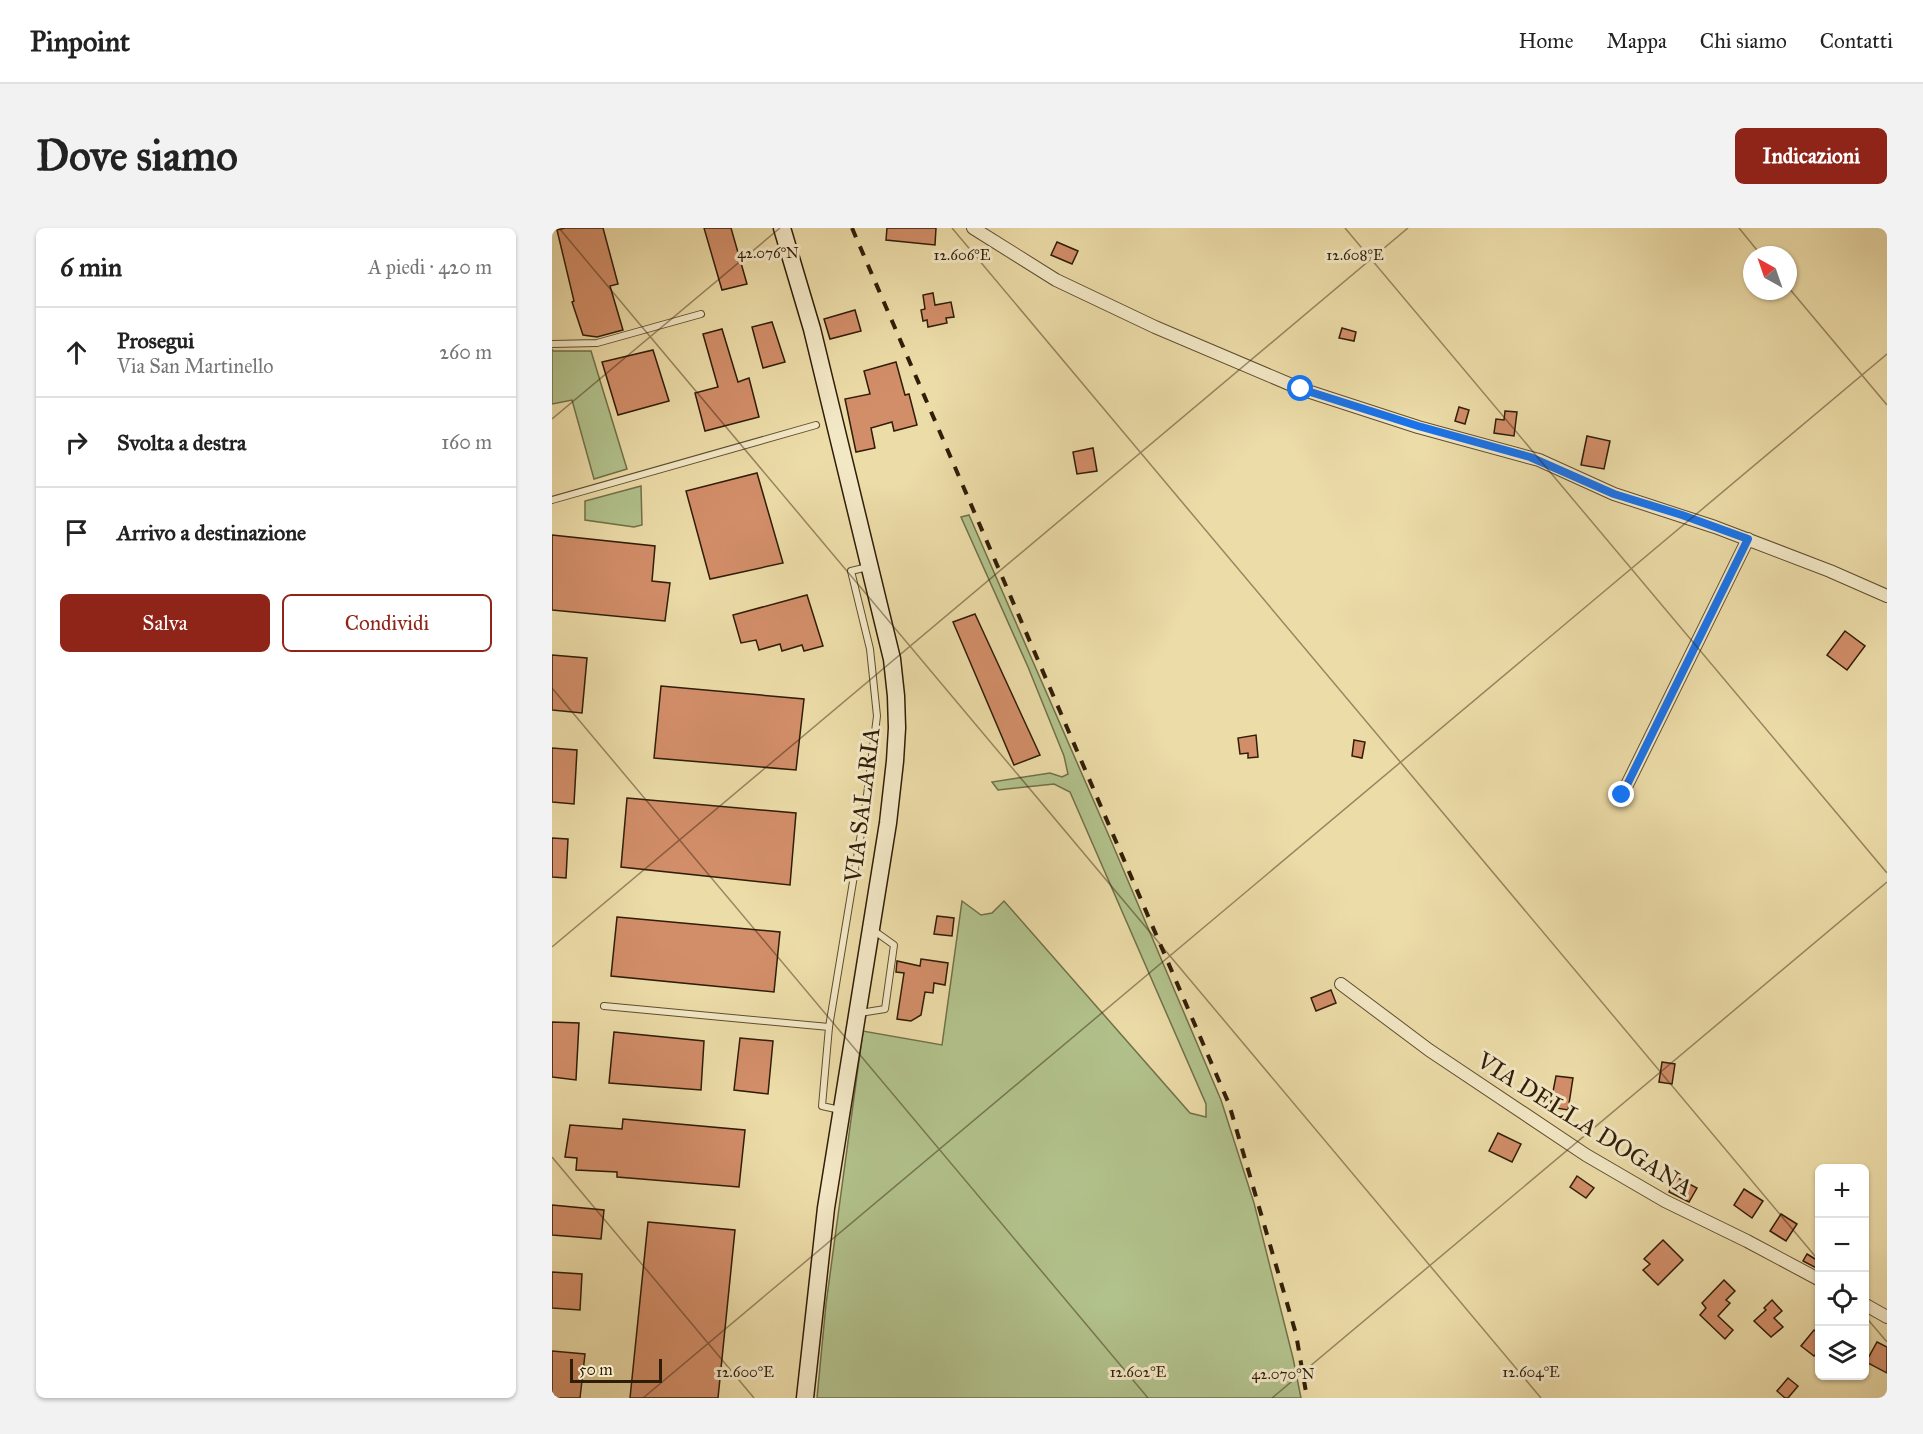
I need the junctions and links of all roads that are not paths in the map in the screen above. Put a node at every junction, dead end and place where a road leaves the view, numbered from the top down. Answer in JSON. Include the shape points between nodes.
{"nodes":[{"id":1,"x":782,"y":228,"type":"edge"},
{"id":2,"x":973,"y":228,"type":"edge"},
{"id":3,"x":701,"y":314,"type":"dead end"},
{"id":4,"x":552,"y":344,"type":"edge"},
{"id":5,"x":816,"y":426,"type":"dead end"},
{"id":6,"x":552,"y":500,"type":"edge"},
{"id":7,"x":1748,"y":539,"type":"junction"},
{"id":8,"x":871,"y":567,"type":"junction"},
{"id":9,"x":1887,"y":596,"type":"edge"},
{"id":10,"x":1622,"y":795,"type":"dead end"},
{"id":11,"x":870,"y":928,"type":"junction"},
{"id":12,"x":1341,"y":984,"type":"dead end"},
{"id":13,"x":604,"y":1006,"type":"dead end"},
{"id":14,"x":856,"y":1014,"type":"junction"},
{"id":15,"x":829,"y":1027,"type":"junction"},
{"id":16,"x":841,"y":1110,"type":"junction"},
{"id":17,"x":1815,"y":1277,"type":"edge"},
{"id":18,"x":1869,"y":1307,"type":"edge"},
{"id":19,"x":1887,"y":1317,"type":"edge"},
{"id":20,"x":805,"y":1398,"type":"edge"}],
"edges":[{"from":1,"to":8,"type":"main road","name":"VIA SALARIA","via":[[812,329]]},
{"from":2,"to":7,"type":"street","via":[[1056,280],[1301,389],[1530,457],[1614,494]]},
{"from":3,"to":4,"type":"lane","via":[[597,343]]},
{"from":5,"to":6,"type":"lane"},
{"from":7,"to":9,"type":"street"},
{"from":7,"to":10,"type":"street"},
{"from":8,"to":11,"type":"main road","name":"VIA SALARIA","via":[[892,659],[897,713],[889,812]]},
{"from":8,"to":15,"type":"lane","via":[[851,571],[870,649],[877,716]]},
{"from":11,"to":14,"type":"main road","name":"VIA SALARIA"},
{"from":11,"to":14,"type":"lane","via":[[894,945],[885,1009]]},
{"from":12,"to":17,"type":"street","name":"VIA DELLA DOGANA","via":[[1429,1050],[1586,1155],[1665,1201]]},
{"from":13,"to":15,"type":"lane"},
{"from":14,"to":16,"type":"main road","name":"VIA SALARIA"},
{"from":15,"to":16,"type":"lane","via":[[822,1106]]},
{"from":16,"to":20,"type":"main road","name":"VIA SALARIA"},
{"from":18,"to":19,"type":"street"}]}
